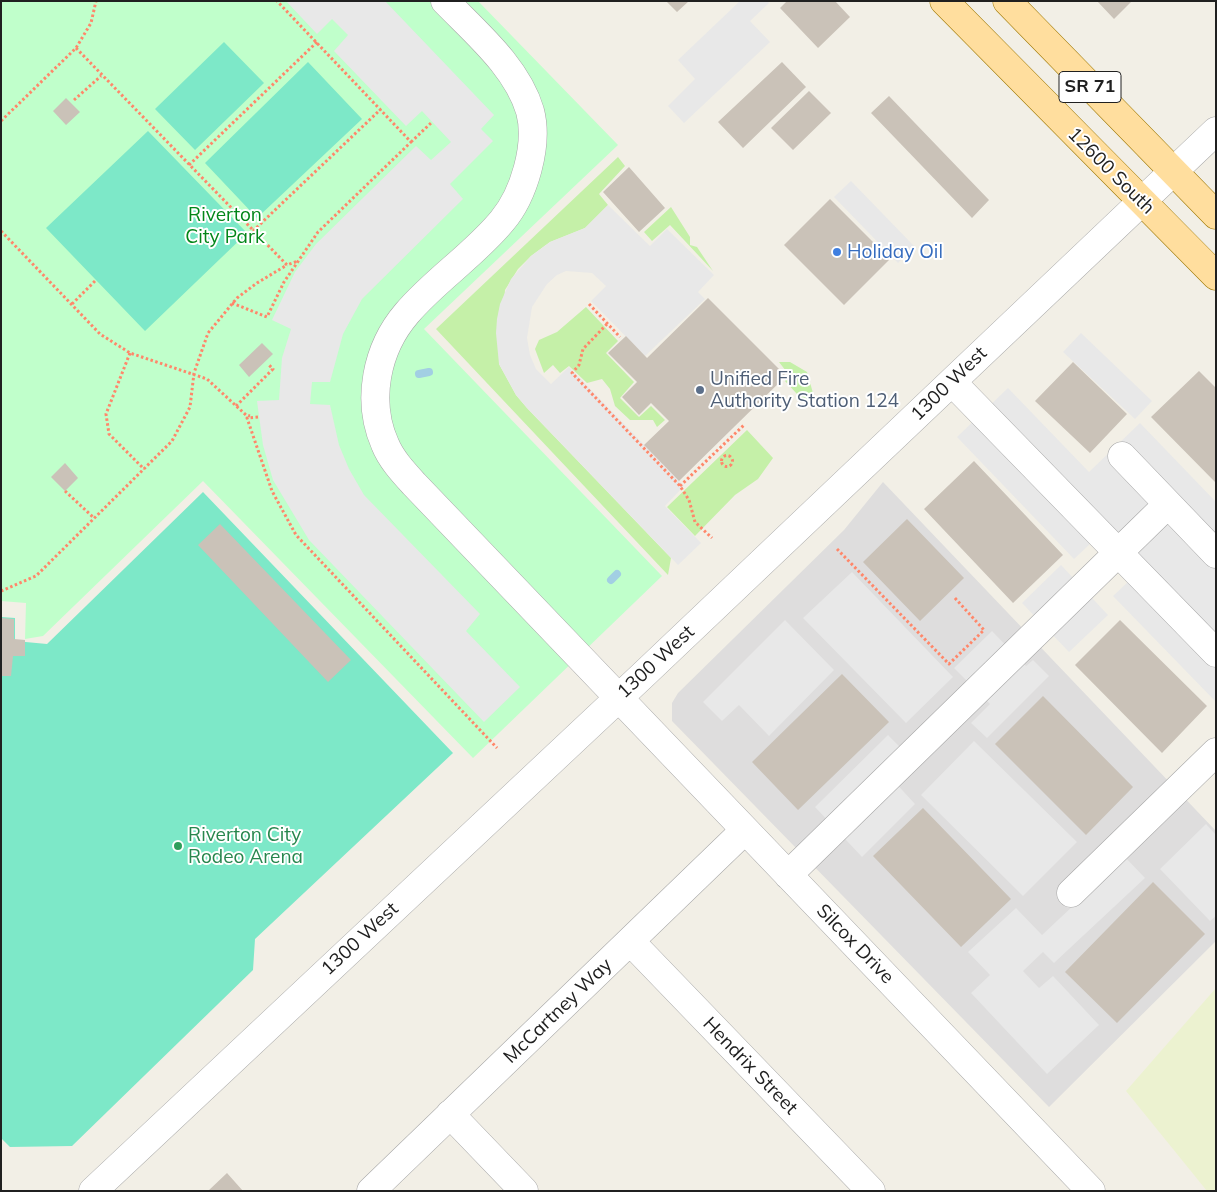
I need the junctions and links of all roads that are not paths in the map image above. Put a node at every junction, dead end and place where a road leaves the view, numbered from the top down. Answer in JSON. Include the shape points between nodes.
{"nodes":[{"id":1,"x":445,"y":1,"type":"edge"},
{"id":2,"x":944,"y":1,"type":"edge"},
{"id":3,"x":1007,"y":1,"type":"edge"},
{"id":4,"x":1216,"y":131,"type":"edge"},
{"id":5,"x":1173,"y":172,"type":"junction"},
{"id":6,"x":1142,"y":202,"type":"junction"},
{"id":7,"x":1216,"y":215,"type":"edge"},
{"id":8,"x":1216,"y":276,"type":"edge"},
{"id":9,"x":952,"y":382,"type":"junction"},
{"id":10,"x":1122,"y":456,"type":"dead end"},
{"id":11,"x":1168,"y":504,"type":"junction"},
{"id":12,"x":1118,"y":553,"type":"junction"},
{"id":13,"x":1216,"y":554,"type":"edge"},
{"id":14,"x":1216,"y":653,"type":"edge"},
{"id":15,"x":618,"y":698,"type":"junction"},
{"id":16,"x":1216,"y":752,"type":"edge"},
{"id":17,"x":745,"y":830,"type":"junction"},
{"id":18,"x":788,"y":875,"type":"junction"},
{"id":19,"x":1071,"y":893,"type":"dead end"},
{"id":20,"x":630,"y":941,"type":"junction"},
{"id":21,"x":450,"y":1114,"type":"junction"},
{"id":22,"x":1075,"y":1185,"type":"edge"},
{"id":23,"x":92,"y":1191,"type":"edge"},
{"id":24,"x":371,"y":1191,"type":"edge"},
{"id":25,"x":524,"y":1191,"type":"edge"},
{"id":26,"x":871,"y":1191,"type":"edge"}],
"edges":[{"from":1,"to":15,"type":"street","name":"Silcox Drive","via":[[495,53],[517,82],[530,112],[532,152],[520,191],[503,221],[407,313],[394,332],[380,360],[376,382],[379,428],[391,456],[407,477]]},
{"from":2,"to":6,"type":"main road","name":"12600 South","number":"SR 71"},
{"from":3,"to":5,"type":"main road","number":"SR 71"},
{"from":4,"to":5,"type":"street","name":"1300 West"},
{"from":5,"to":6,"type":"street","name":"1300 West"},
{"from":5,"to":7,"type":"main road","number":"SR 71"},
{"from":6,"to":8,"type":"main road","name":"12600 South","number":"SR 71"},
{"from":6,"to":9,"type":"street","name":"1300 West"},
{"from":9,"to":12,"type":"street"},
{"from":9,"to":15,"type":"street","name":"1300 West"},
{"from":10,"to":11,"type":"street"},
{"from":11,"to":12,"type":"street"},
{"from":11,"to":13,"type":"street"},
{"from":12,"to":14,"type":"street"},
{"from":12,"to":18,"type":"street"},
{"from":15,"to":17,"type":"street","name":"Silcox Drive"},
{"from":15,"to":23,"type":"street","name":"1300 West"},
{"from":16,"to":19,"type":"street"},
{"from":17,"to":18,"type":"street","name":"Silcox Drive"},
{"from":17,"to":20,"type":"street","name":"McCartney Way"},
{"from":18,"to":22,"type":"street","name":"Silcox Drive"},
{"from":20,"to":21,"type":"street","name":"McCartney Way"},
{"from":20,"to":26,"type":"street","name":"Hendrix Street"},
{"from":21,"to":24,"type":"street","name":"McCartney Way"},
{"from":21,"to":25,"type":"street"}]}
